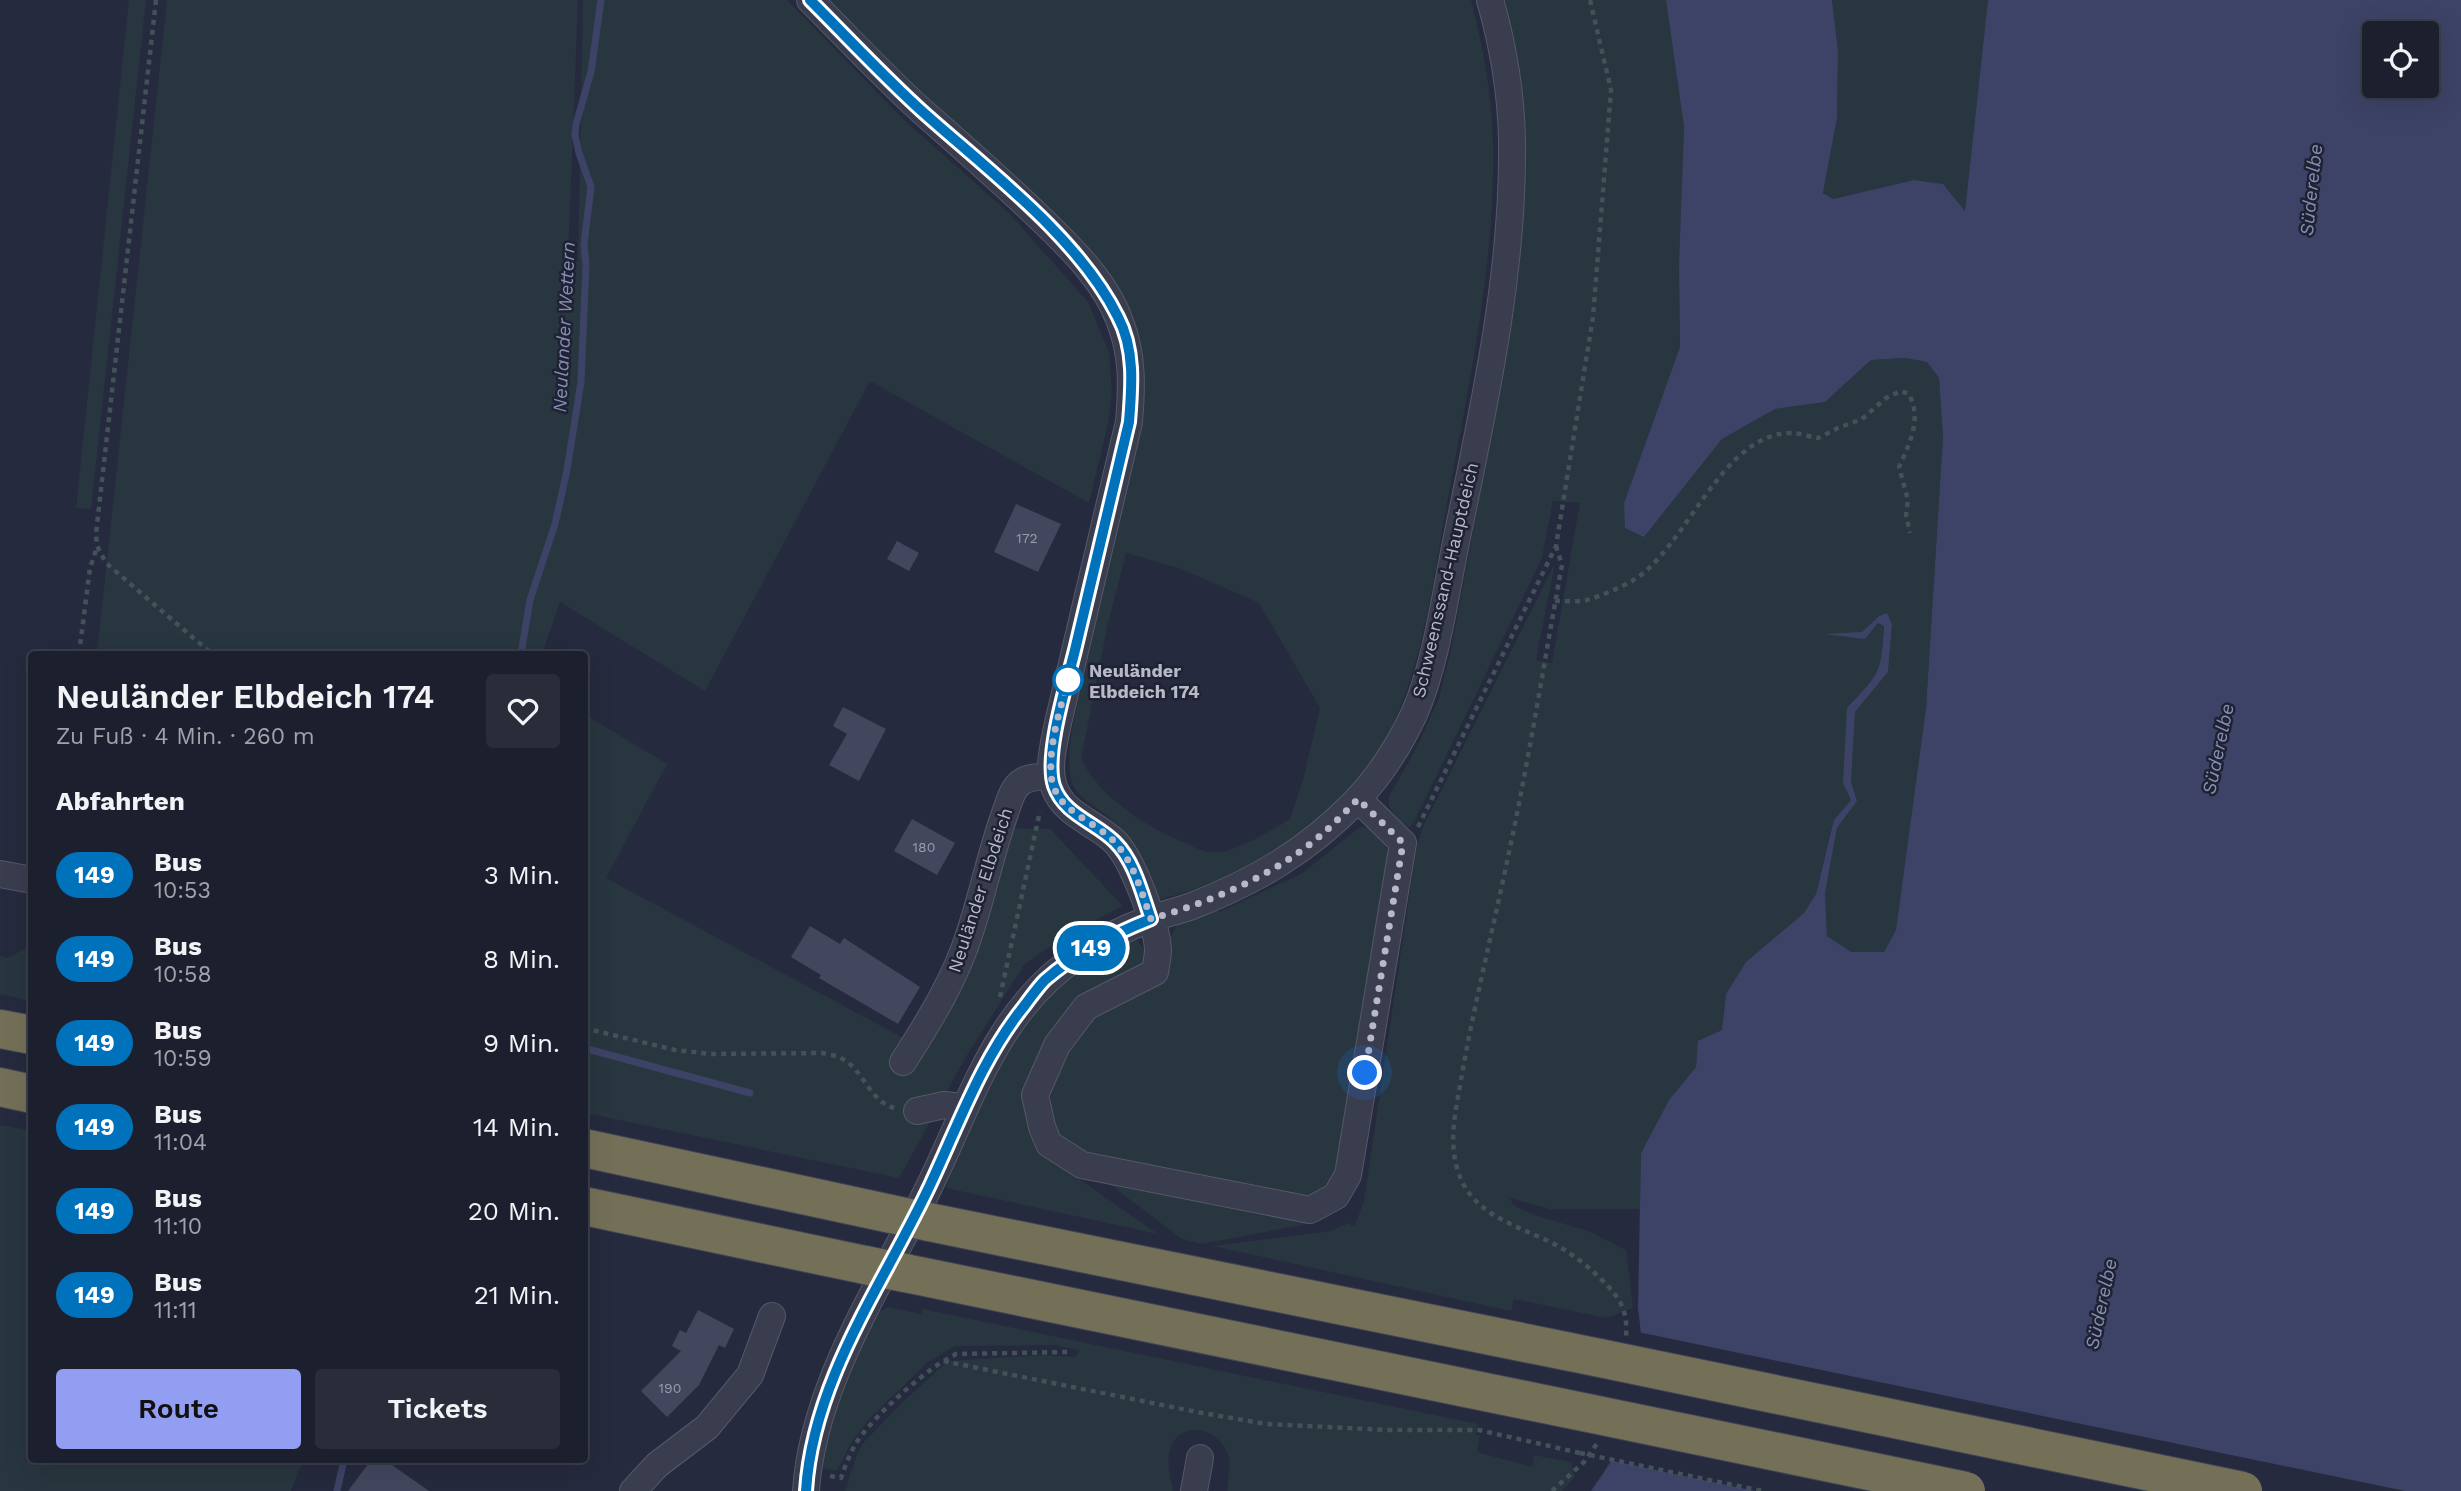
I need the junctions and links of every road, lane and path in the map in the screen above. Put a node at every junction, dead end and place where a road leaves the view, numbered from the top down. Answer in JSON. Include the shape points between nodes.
{"nodes":[{"id":1,"x":156,"y":0,"type":"edge"},
{"id":2,"x":810,"y":0,"type":"edge"},
{"id":3,"x":1490,"y":0,"type":"edge"},
{"id":4,"x":1590,"y":0,"type":"edge"},
{"id":5,"x":1910,"y":533,"type":"dead end"},
{"id":6,"x":97,"y":546,"type":"junction"},
{"id":7,"x":1556,"y":546,"type":"junction"},
{"id":8,"x":1555,"y":601,"type":"junction"},
{"id":9,"x":79,"y":651,"type":"edge"},
{"id":10,"x":208,"y":651,"type":"edge"},
{"id":11,"x":1051,"y":776,"type":"junction"},
{"id":12,"x":1358,"y":799,"type":"junction"},
{"id":13,"x":1403,"y":843,"type":"junction"},
{"id":14,"x":0,"y":874,"type":"edge"},
{"id":15,"x":28,"y":879,"type":"edge"},
{"id":16,"x":1151,"y":919,"type":"junction"},
{"id":17,"x":999,"y":1001,"type":"dead end"},
{"id":18,"x":0,"y":1029,"type":"edge"},
{"id":19,"x":588,"y":1029,"type":"edge"},
{"id":20,"x":28,"y":1034,"type":"edge"},
{"id":21,"x":903,"y":1062,"type":"dead end"},
{"id":22,"x":0,"y":1087,"type":"edge"},
{"id":23,"x":28,"y":1093,"type":"edge"},
{"id":24,"x":964,"y":1107,"type":"junction"},
{"id":25,"x":917,"y":1111,"type":"joint"},
{"id":26,"x":588,"y":1149,"type":"edge"},
{"id":27,"x":588,"y":1207,"type":"edge"},
{"id":28,"x":772,"y":1316,"type":"dead end"},
{"id":29,"x":1068,"y":1352,"type":"dead end"},
{"id":30,"x":1612,"y":1352,"type":"junction"},
{"id":31,"x":943,"y":1361,"type":"junction"},
{"id":32,"x":1595,"y":1422,"type":"junction"},
{"id":33,"x":1200,"y":1458,"type":"dead end"},
{"id":34,"x":806,"y":1482,"type":"edge"},
{"id":35,"x":632,"y":1491,"type":"edge"},
{"id":36,"x":1194,"y":1491,"type":"edge"},
{"id":37,"x":1552,"y":1491,"type":"edge"},
{"id":38,"x":1762,"y":1491,"type":"edge"},
{"id":39,"x":1966,"y":1491,"type":"edge"},
{"id":40,"x":2243,"y":1491,"type":"edge"}],
"edges":[{"from":1,"to":6,"type":"path"},
{"from":2,"to":11,"type":"street","via":[[893,84],[1074,251],[1100,285],[1123,328],[1132,379],[1129,422],[1058,723]]},
{"from":3,"to":12,"type":"street","name":"Schweenssand-Hauptdeich","via":[[1502,41],[1512,137],[1508,252],[1485,404],[1442,612],[1415,713],[1388,761]]},
{"from":4,"to":7,"type":"path","via":[[1611,90],[1593,317]]},
{"from":5,"to":8,"type":"path","via":[[1899,467],[1913,436],[1916,406],[1909,394],[1901,391],[1863,419],[1818,438],[1792,433],[1748,447],[1660,555],[1633,580],[1586,600]]},
{"from":6,"to":9,"type":"path"},
{"from":6,"to":10,"type":"path","via":[[119,576]]},
{"from":7,"to":8,"type":"path","via":[[1562,565]]},
{"from":7,"to":13,"type":"path","via":[[1418,827]]},
{"from":8,"to":30,"type":"path","via":[[1451,1138],[1466,1191],[1488,1213],[1583,1261],[1619,1297],[1627,1333]]},
{"from":11,"to":16,"type":"street","via":[[1060,799],[1071,811],[1123,852]]},
{"from":11,"to":17,"type":"path","via":[[1038,816]]},
{"from":11,"to":21,"type":"street","name":"Neuländer Elbdeich","via":[[1029,778],[1012,793],[953,977]]},
{"from":12,"to":13,"type":"street"},
{"from":12,"to":16,"type":"street","name":"Schweenssand-Hauptdeich","via":[[1315,840],[1272,870],[1208,900]]},
{"from":13,"to":16,"type":"street","via":[[1348,1175],[1336,1196],[1310,1210],[1082,1166],[1049,1144],[1035,1095],[1057,1045],[1086,1007],[1155,972],[1158,949]]},
{"from":14,"to":15,"type":"street"},
{"from":16,"to":24,"type":"street","name":"Schweenssand-Hauptdeich","via":[[1116,933],[1044,981],[985,1063]]},
{"from":18,"to":20,"type":"highway"},
{"from":19,"to":25,"type":"path","via":[[687,1052],[839,1057],[857,1072],[873,1096],[889,1107]]},
{"from":22,"to":23,"type":"highway"},
{"from":24,"to":25,"type":"street","via":[[944,1105]]},
{"from":24,"to":34,"type":"street","name":"Schweenssand-Hauptdeich","via":[[826,1397]]},
{"from":26,"to":30,"type":"highway","bridge":true,"via":[[929,1222]]},
{"from":27,"to":32,"type":"highway","bridge":true},
{"from":28,"to":35,"type":"street","via":[[750,1375],[707,1427],[657,1465]]},
{"from":29,"to":31,"type":"path","via":[[956,1354]]},
{"from":30,"to":40,"type":"highway","bridge":true},
{"from":31,"to":34,"type":"path","via":[[868,1427],[841,1478]]},
{"from":31,"to":38,"type":"path","bridge":true,"via":[[1266,1424],[1479,1430]]},
{"from":32,"to":37,"type":"path","via":[[1597,1444]]},
{"from":32,"to":39,"type":"highway","bridge":true},
{"from":33,"to":36,"type":"street"}]}
